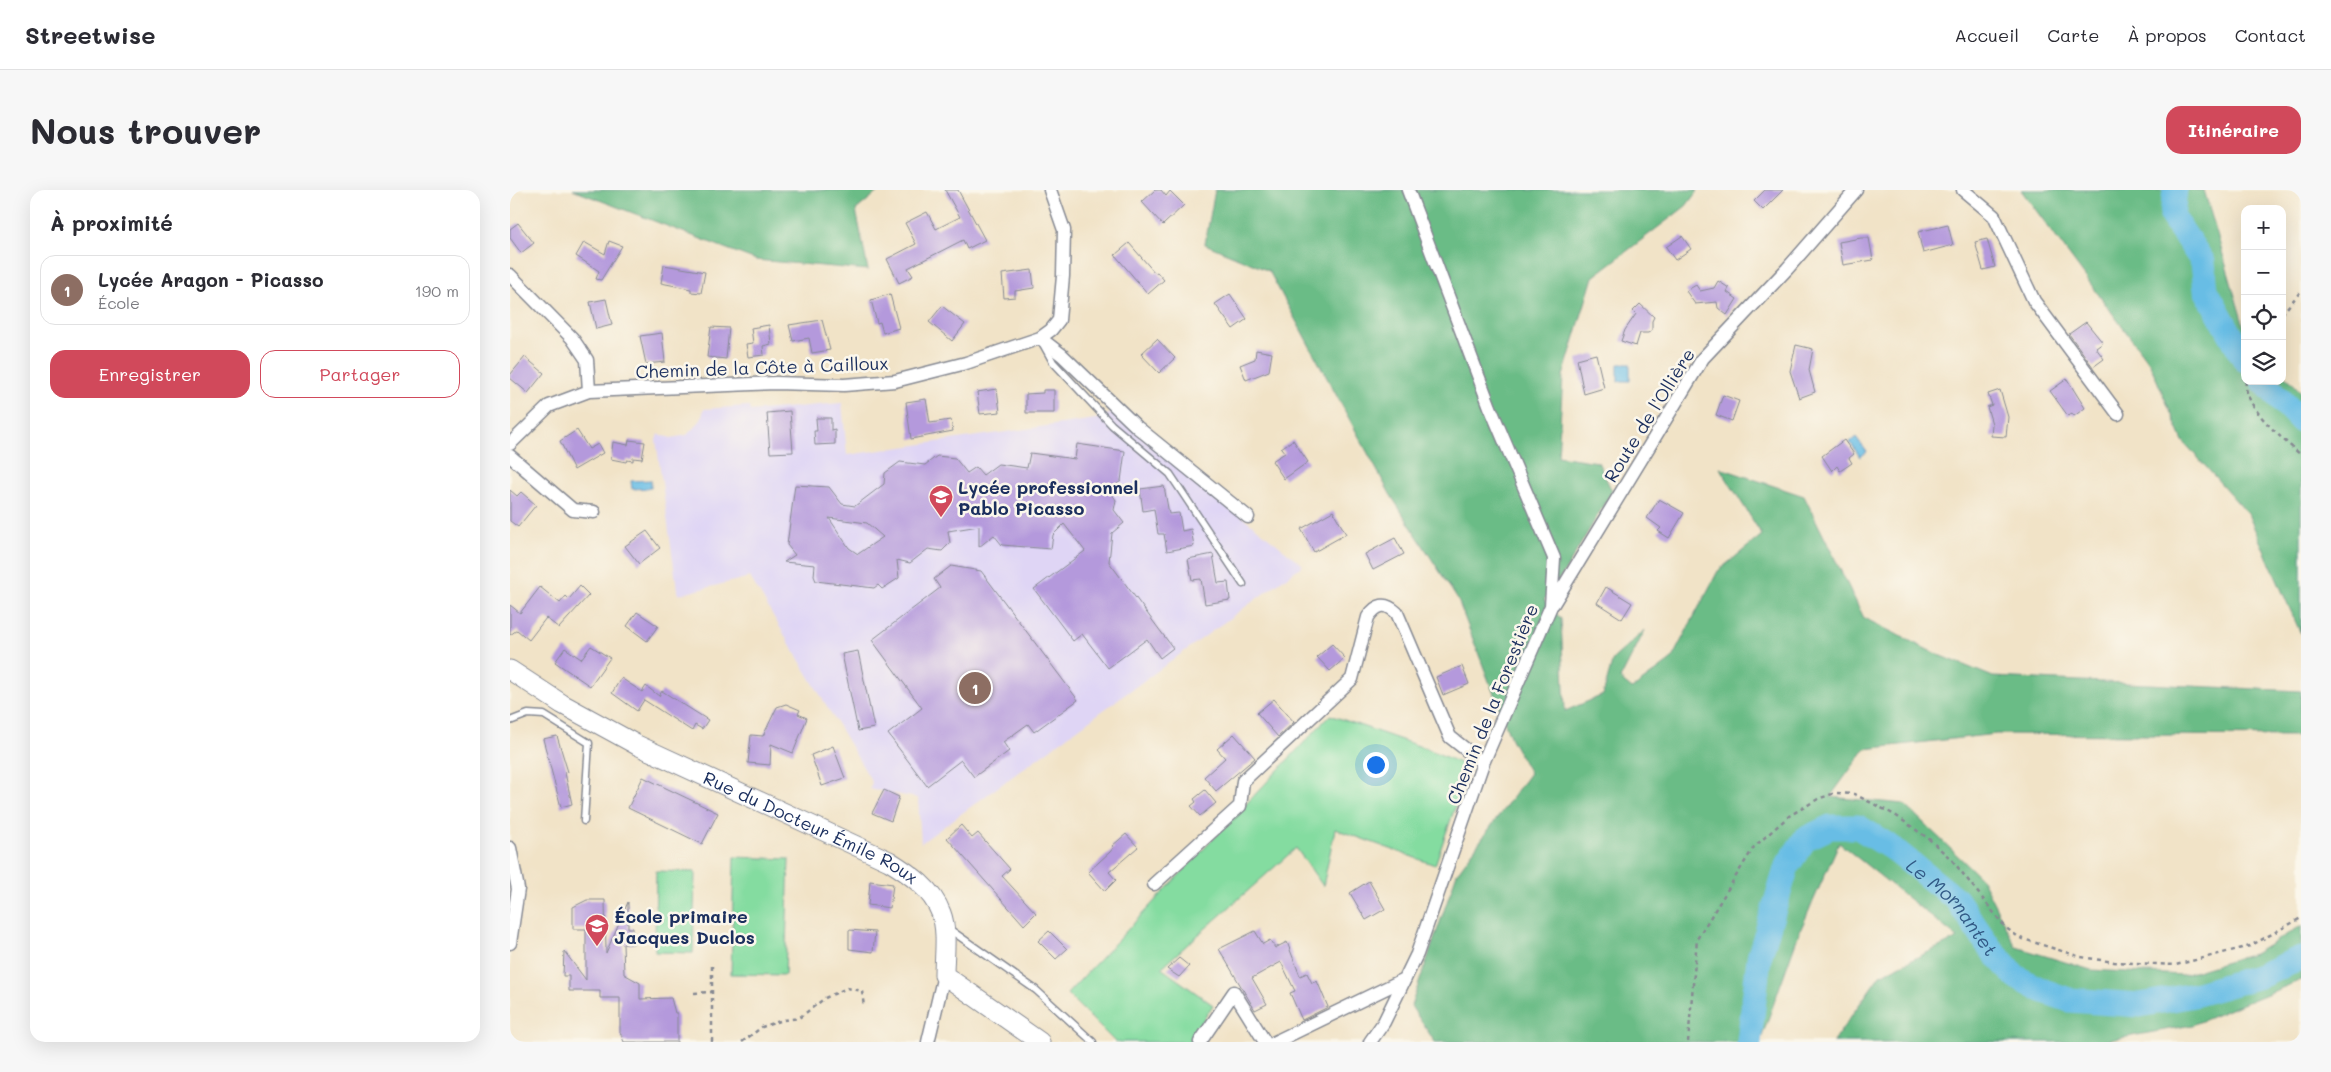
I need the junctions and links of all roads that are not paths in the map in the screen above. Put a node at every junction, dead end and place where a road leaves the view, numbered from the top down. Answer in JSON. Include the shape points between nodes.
{"nodes":[{"id":1,"x":1050,"y":190,"type":"edge"},
{"id":2,"x":1408,"y":190,"type":"edge"},
{"id":3,"x":1856,"y":190,"type":"edge"},
{"id":4,"x":1963,"y":190,"type":"edge"},
{"id":5,"x":510,"y":275,"type":"edge"},
{"id":6,"x":1040,"y":338,"type":"junction"},
{"id":7,"x":589,"y":392,"type":"junction"},
{"id":8,"x":2118,"y":414,"type":"dead end"},
{"id":9,"x":510,"y":444,"type":"edge"},
{"id":10,"x":510,"y":456,"type":"edge"},
{"id":11,"x":594,"y":512,"type":"dead end"},
{"id":12,"x":1248,"y":516,"type":"dead end"},
{"id":13,"x":1243,"y":584,"type":"dead end"},
{"id":14,"x":1552,"y":606,"type":"junction"},
{"id":15,"x":510,"y":670,"type":"edge"},
{"id":16,"x":510,"y":721,"type":"edge"},
{"id":17,"x":1483,"y":763,"type":"junction"},
{"id":18,"x":584,"y":821,"type":"dead end"},
{"id":19,"x":510,"y":848,"type":"edge"},
{"id":20,"x":1154,"y":884,"type":"dead end"},
{"id":21,"x":944,"y":926,"type":"junction"},
{"id":22,"x":510,"y":943,"type":"edge"},
{"id":23,"x":944,"y":975,"type":"junction"},
{"id":24,"x":1406,"y":979,"type":"junction"},
{"id":25,"x":928,"y":1042,"type":"edge"},
{"id":26,"x":1040,"y":1042,"type":"edge"},
{"id":27,"x":1093,"y":1042,"type":"edge"},
{"id":28,"x":1200,"y":1042,"type":"edge"},
{"id":29,"x":1265,"y":1042,"type":"edge"},
{"id":30,"x":1275,"y":1042,"type":"edge"},
{"id":31,"x":1370,"y":1042,"type":"edge"}],
"edges":[{"from":1,"to":6,"type":"street","name":"Chemin de la Côte à Cailloux","via":[[1064,230],[1063,276],[1059,320]]},
{"from":2,"to":14,"type":"street","name":"Chemin de la Forestière","via":[[1490,407],[1554,558]]},
{"from":3,"to":14,"type":"street","name":"Route de l'Ollière","via":[[1704,358]]},
{"from":4,"to":8,"type":"street","via":[[1994,216],[2034,301]]},
{"from":5,"to":7,"type":"street","via":[[572,338],[587,360]]},
{"from":6,"to":7,"type":"street","name":"Chemin de la Côte à Cailloux","via":[[966,363],[895,381]]},
{"from":6,"to":12,"type":"street","via":[[1062,354],[1137,427]]},
{"from":6,"to":13,"type":"lane","via":[[1053,362],[1112,426],[1170,474]]},
{"from":7,"to":9,"type":"street","name":"Chemin de la Côte à Cailloux","via":[[549,406]]},
{"from":10,"to":11,"type":"street","via":[[573,510]]},
{"from":14,"to":17,"type":"street","name":"Chemin de la Forestière"},
{"from":15,"to":21,"type":"street","name":"Rue du Docteur Émile Roux","via":[[562,704],[637,745],[889,861],[924,887],[941,913]]},
{"from":16,"to":18,"type":"lane","via":[[528,714],[544,715],[589,743]]},
{"from":17,"to":20,"type":"street","via":[[1450,737],[1397,613],[1384,604],[1374,608],[1368,617],[1352,680],[1244,781],[1240,806]]},
{"from":17,"to":24,"type":"street","name":"Chemin de la Forestière"},
{"from":19,"to":22,"type":"street","via":[[518,889]]},
{"from":21,"to":23,"type":"street","name":"Rue du Docteur Émile Roux"},
{"from":21,"to":27,"type":"lane","via":[[1036,990]]},
{"from":23,"to":25,"type":"street"},
{"from":23,"to":26,"type":"street"},
{"from":24,"to":30,"type":"street"},
{"from":24,"to":31,"type":"street","name":"Chemin de la Forestière"},
{"from":28,"to":29,"type":"street","via":[[1234,992]]}]}
